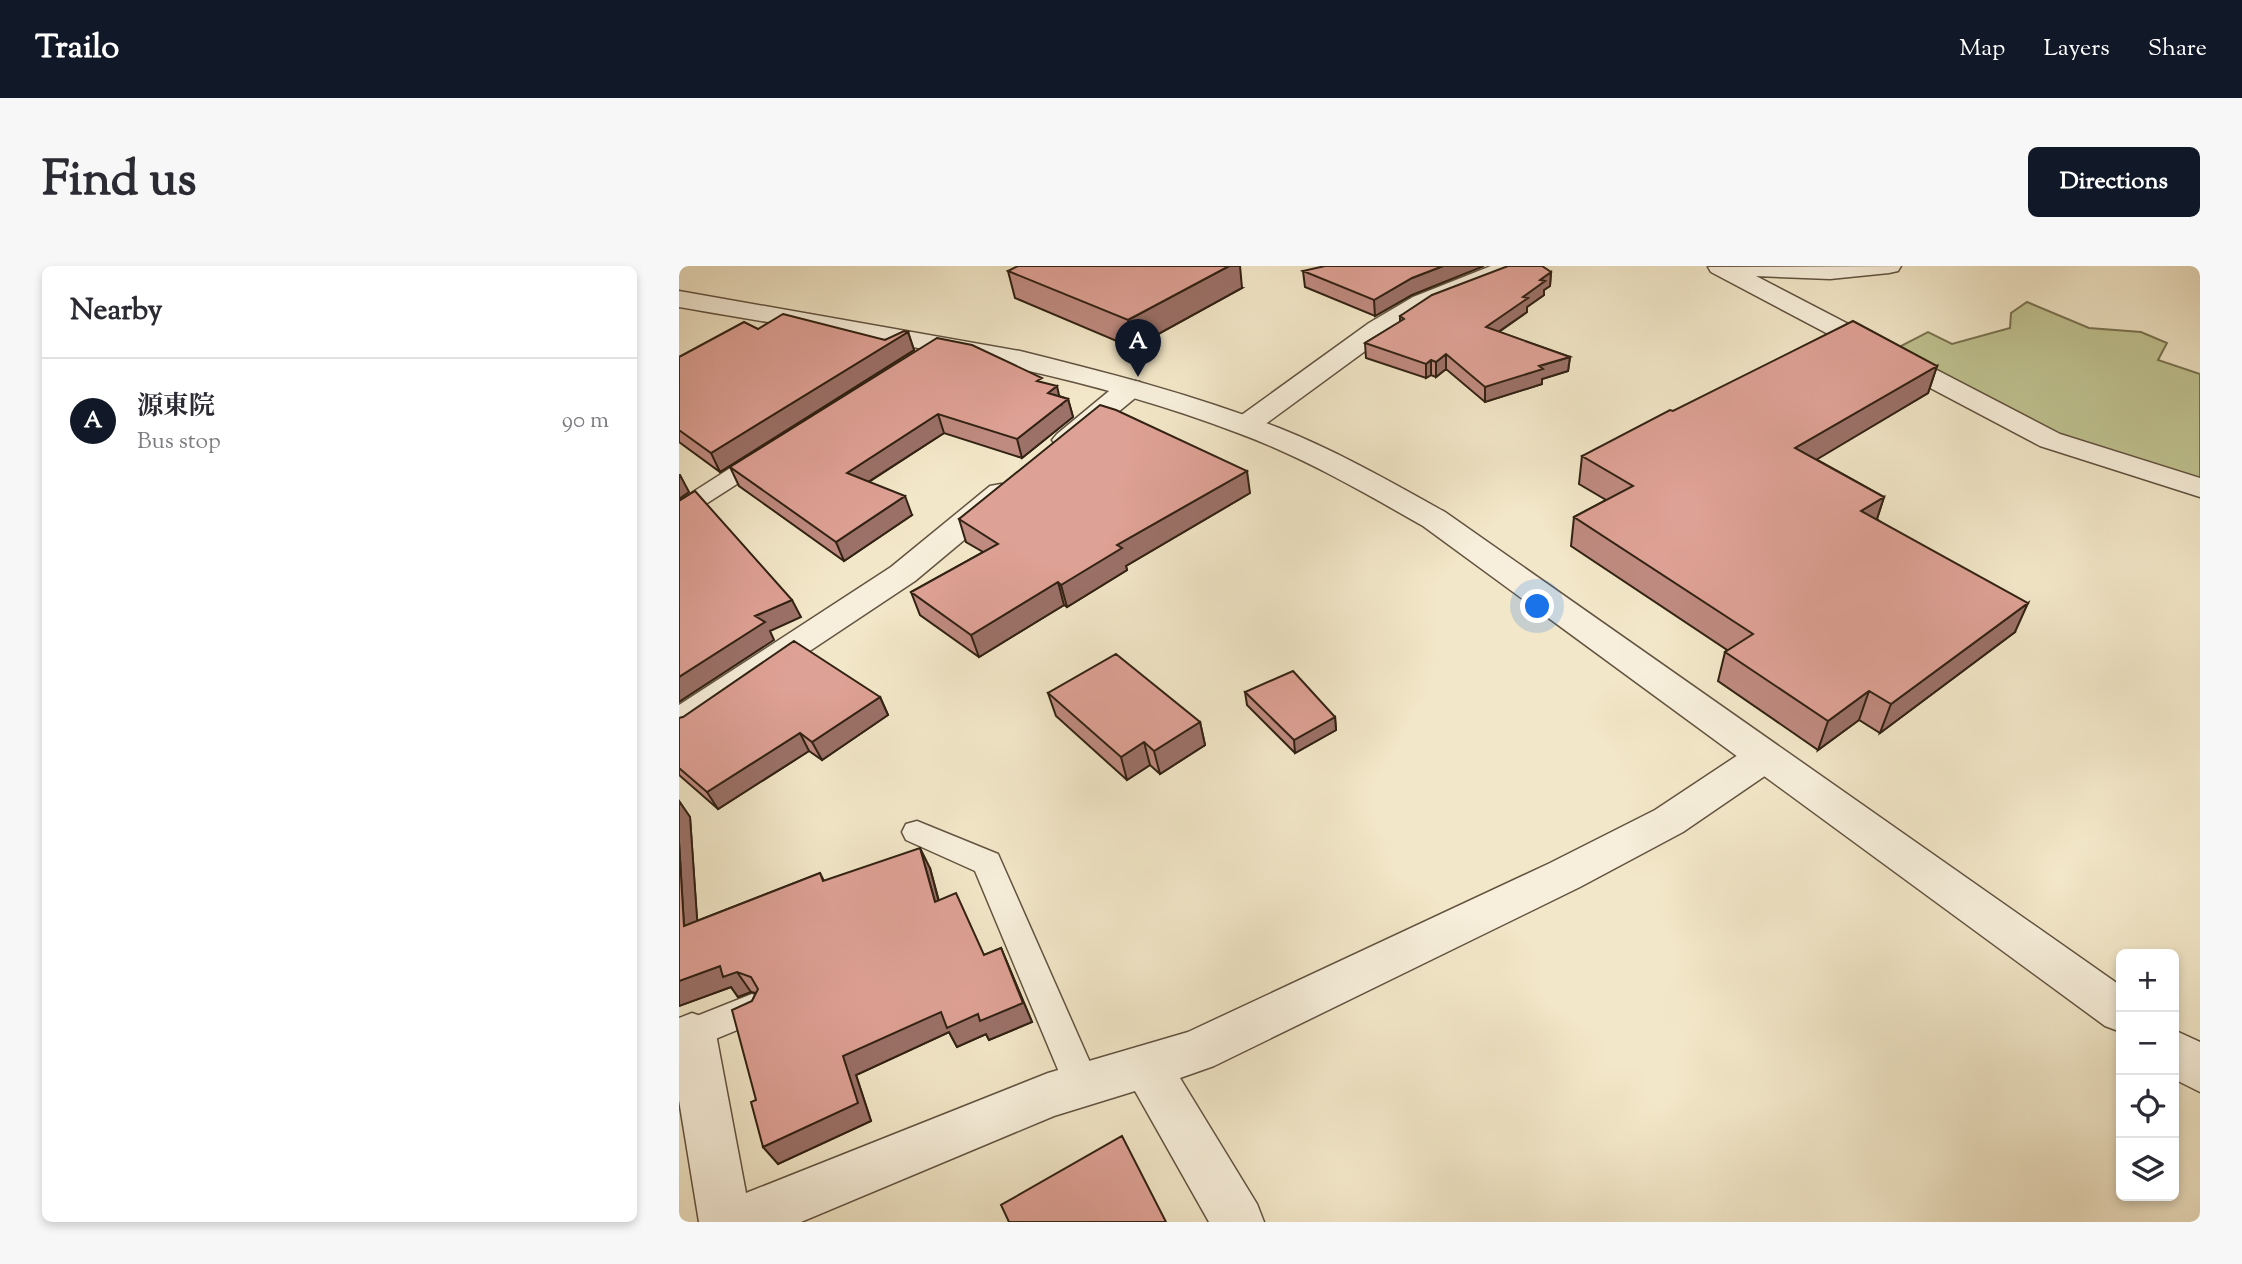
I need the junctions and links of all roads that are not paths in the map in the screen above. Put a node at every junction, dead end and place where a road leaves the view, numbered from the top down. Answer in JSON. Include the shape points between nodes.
{"nodes":[{"id":1,"x":1513,"y":266,"type":"edge"},
{"id":2,"x":1889,"y":266,"type":"edge"},
{"id":3,"x":1715,"y":267,"type":"edge"},
{"id":4,"x":1821,"y":269,"type":"edge"},
{"id":5,"x":679,"y":299,"type":"edge"},
{"id":6,"x":941,"y":345,"type":"junction"},
{"id":7,"x":911,"y":364,"type":"edge"},
{"id":8,"x":1129,"y":388,"type":"junction"},
{"id":9,"x":1247,"y":425,"type":"junction"},
{"id":10,"x":785,"y":443,"type":"edge"},
{"id":11,"x":2200,"y":488,"type":"edge"},
{"id":12,"x":679,"y":511,"type":"edge"},
{"id":13,"x":679,"y":724,"type":"edge"},
{"id":14,"x":1764,"y":757,"type":"junction"},
{"id":15,"x":917,"y":832,"type":"dead end"},
{"id":16,"x":2116,"y":1008,"type":"edge"},
{"id":17,"x":752,"y":1009,"type":"edge"},
{"id":18,"x":685,"y":1037,"type":"edge"},
{"id":19,"x":2179,"y":1055,"type":"edge"},
{"id":20,"x":1146,"y":1066,"type":"junction"},
{"id":21,"x":2200,"y":1070,"type":"edge"},
{"id":22,"x":1082,"y":1085,"type":"junction"},
{"id":23,"x":725,"y":1222,"type":"edge"},
{"id":24,"x":738,"y":1222,"type":"edge"},
{"id":25,"x":1238,"y":1222,"type":"edge"}],
"edges":[{"from":1,"to":9,"type":"street","via":[[1422,302]]},
{"from":2,"to":4,"type":"street"},
{"from":3,"to":4,"type":"street"},
{"from":3,"to":11,"type":"street","via":[[2050,440]]},
{"from":5,"to":6,"type":"street"},
{"from":6,"to":7,"type":"lane"},
{"from":6,"to":8,"type":"street","via":[[1020,359]]},
{"from":8,"to":9,"type":"street"},
{"from":8,"to":13,"type":"street","via":[[903,574]]},
{"from":9,"to":14,"type":"street","via":[[1371,483],[1434,519]]},
{"from":10,"to":12,"type":"lane"},
{"from":14,"to":16,"type":"street"},
{"from":14,"to":20,"type":"street","via":[[1669,821],[1565,875],[1197,1051]]},
{"from":15,"to":22,"type":"lane","via":[[987,863]]},
{"from":17,"to":18,"type":"lane"},
{"from":18,"to":23,"type":"street"},
{"from":19,"to":21,"type":"street"},
{"from":20,"to":22,"type":"street"},
{"from":20,"to":25,"type":"street"},
{"from":22,"to":24,"type":"street"}]}
